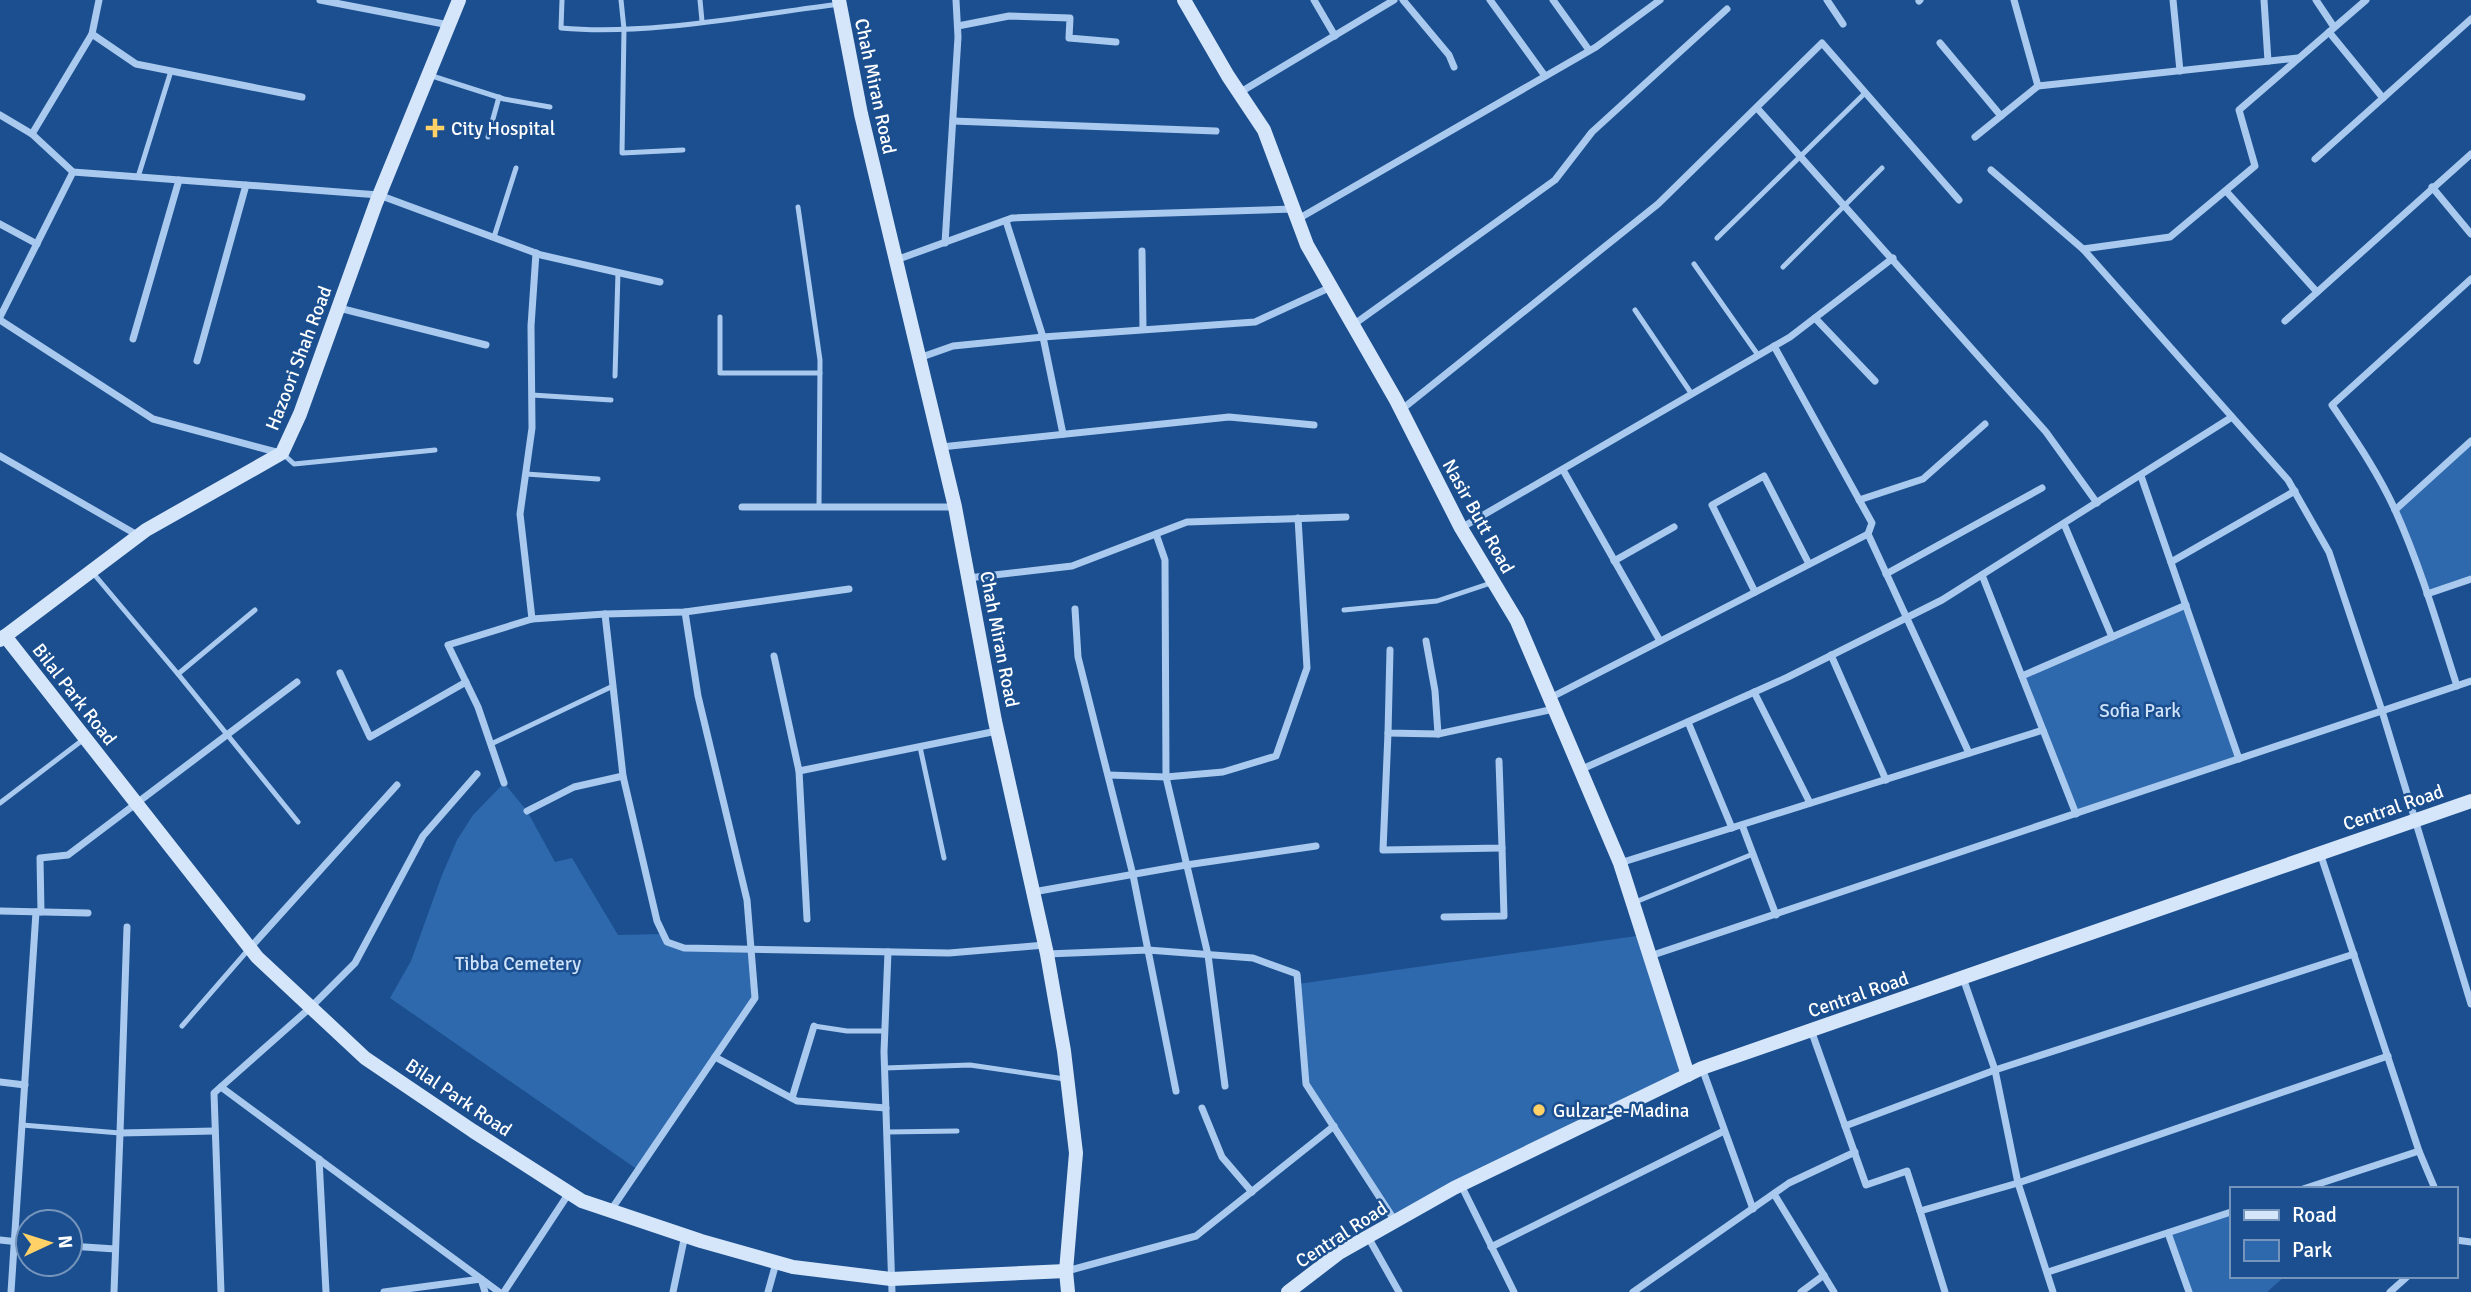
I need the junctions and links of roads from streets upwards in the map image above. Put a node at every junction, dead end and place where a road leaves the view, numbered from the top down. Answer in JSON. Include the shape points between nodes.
{"nodes":[{"id":1,"x":99,"y":0,"type":"edge"},
{"id":2,"x":320,"y":0,"type":"edge"},
{"id":3,"x":459,"y":0,"type":"edge"},
{"id":4,"x":956,"y":0,"type":"edge"},
{"id":5,"x":1184,"y":0,"type":"edge"},
{"id":6,"x":1314,"y":0,"type":"edge"},
{"id":7,"x":1394,"y":0,"type":"edge"},
{"id":8,"x":1404,"y":0,"type":"edge"},
{"id":9,"x":1490,"y":0,"type":"edge"},
{"id":10,"x":1553,"y":0,"type":"edge"},
{"id":11,"x":1660,"y":0,"type":"edge"},
{"id":12,"x":1827,"y":0,"type":"edge"},
{"id":13,"x":2014,"y":0,"type":"edge"},
{"id":14,"x":2173,"y":0,"type":"edge"},
{"id":15,"x":2264,"y":0,"type":"edge"},
{"id":16,"x":2316,"y":0,"type":"edge"},
{"id":17,"x":2366,"y":0,"type":"edge"},
{"id":18,"x":839,"y":2,"type":"edge"},
{"id":19,"x":1650,"y":3,"type":"edge"},
{"id":20,"x":1727,"y":9,"type":"dead end"},
{"id":21,"x":2471,"y":19,"type":"edge"},
{"id":22,"x":1843,"y":24,"type":"dead end"},
{"id":23,"x":449,"y":25,"type":"junction"},
{"id":24,"x":958,"y":26,"type":"junction"},
{"id":25,"x":2332,"y":30,"type":"junction"},
{"id":26,"x":92,"y":33,"type":"junction"},
{"id":27,"x":1335,"y":36,"type":"junction"},
{"id":28,"x":1116,"y":42,"type":"dead end"},
{"id":29,"x":1940,"y":43,"type":"dead end"},
{"id":30,"x":1589,"y":51,"type":"junction"},
{"id":31,"x":2299,"y":58,"type":"junction"},
{"id":32,"x":2268,"y":61,"type":"junction"},
{"id":33,"x":1454,"y":67,"type":"dead end"},
{"id":34,"x":2180,"y":71,"type":"junction"},
{"id":35,"x":1545,"y":76,"type":"junction"},
{"id":36,"x":2038,"y":86,"type":"junction"},
{"id":37,"x":1239,"y":93,"type":"junction"},
{"id":38,"x":302,"y":97,"type":"dead end"},
{"id":39,"x":2383,"y":98,"type":"junction"},
{"id":40,"x":1756,"y":108,"type":"junction"},
{"id":41,"x":0,"y":115,"type":"edge"},
{"id":42,"x":2001,"y":116,"type":"junction"},
{"id":43,"x":953,"y":121,"type":"junction"},
{"id":44,"x":1216,"y":131,"type":"dead end"},
{"id":45,"x":32,"y":134,"type":"junction"},
{"id":46,"x":1975,"y":136,"type":"dead end"},
{"id":47,"x":2471,"y":154,"type":"edge"},
{"id":48,"x":2315,"y":159,"type":"dead end"},
{"id":49,"x":1991,"y":170,"type":"dead end"},
{"id":50,"x":73,"y":172,"type":"junction"},
{"id":51,"x":179,"y":180,"type":"junction"},
{"id":52,"x":246,"y":185,"type":"junction"},
{"id":53,"x":2432,"y":187,"type":"junction"},
{"id":54,"x":2226,"y":191,"type":"junction"},
{"id":55,"x":379,"y":195,"type":"junction"},
{"id":56,"x":1959,"y":200,"type":"dead end"},
{"id":57,"x":1296,"y":214,"type":"junction"},
{"id":58,"x":1006,"y":221,"type":"junction"},
{"id":59,"x":0,"y":224,"type":"edge"},
{"id":60,"x":2471,"y":234,"type":"edge"},
{"id":61,"x":945,"y":243,"type":"junction"},
{"id":62,"x":37,"y":244,"type":"junction"},
{"id":63,"x":2083,"y":249,"type":"junction"},
{"id":64,"x":1142,"y":251,"type":"dead end"},
{"id":65,"x":536,"y":253,"type":"junction"},
{"id":66,"x":1893,"y":258,"type":"junction"},
{"id":67,"x":896,"y":260,"type":"junction"},
{"id":68,"x":2471,"y":279,"type":"edge"},
{"id":69,"x":660,"y":282,"type":"dead end"},
{"id":70,"x":1331,"y":287,"type":"junction"},
{"id":71,"x":2317,"y":292,"type":"junction"},
{"id":72,"x":338,"y":308,"type":"junction"},
{"id":73,"x":0,"y":318,"type":"edge"},
{"id":74,"x":1815,"y":318,"type":"junction"},
{"id":75,"x":2285,"y":321,"type":"dead end"},
{"id":76,"x":1353,"y":326,"type":"junction"},
{"id":77,"x":1143,"y":329,"type":"junction"},
{"id":78,"x":1043,"y":337,"type":"junction"},
{"id":79,"x":133,"y":339,"type":"dead end"},
{"id":80,"x":486,"y":345,"type":"dead end"},
{"id":81,"x":1774,"y":346,"type":"junction"},
{"id":82,"x":919,"y":358,"type":"junction"},
{"id":83,"x":197,"y":361,"type":"dead end"},
{"id":84,"x":1875,"y":381,"type":"dead end"},
{"id":85,"x":1401,"y":410,"type":"junction"},
{"id":86,"x":2232,"y":417,"type":"junction"},
{"id":87,"x":1985,"y":424,"type":"dead end"},
{"id":88,"x":1314,"y":425,"type":"dead end"},
{"id":89,"x":1063,"y":434,"type":"junction"},
{"id":90,"x":2471,"y":441,"type":"edge"},
{"id":91,"x":941,"y":447,"type":"junction"},
{"id":92,"x":282,"y":453,"type":"junction"},
{"id":93,"x":0,"y":456,"type":"edge"},
{"id":94,"x":1563,"y":470,"type":"junction"},
{"id":95,"x":2141,"y":476,"type":"junction"},
{"id":96,"x":2042,"y":488,"type":"dead end"},
{"id":97,"x":2295,"y":491,"type":"junction"},
{"id":98,"x":1859,"y":500,"type":"junction"},
{"id":99,"x":2098,"y":503,"type":"junction"},
{"id":100,"x":742,"y":507,"type":"dead end"},
{"id":101,"x":955,"y":507,"type":"junction"},
{"id":102,"x":2395,"y":510,"type":"junction"},
{"id":103,"x":1346,"y":517,"type":"dead end"},
{"id":104,"x":1298,"y":519,"type":"junction"},
{"id":105,"x":2064,"y":524,"type":"junction"},
{"id":106,"x":1674,"y":527,"type":"dead end"},
{"id":107,"x":1461,"y":528,"type":"junction"},
{"id":108,"x":1156,"y":534,"type":"junction"},
{"id":109,"x":1868,"y":534,"type":"junction"},
{"id":110,"x":139,"y":536,"type":"junction"},
{"id":111,"x":1614,"y":561,"type":"junction"},
{"id":112,"x":2171,"y":562,"type":"junction"},
{"id":113,"x":1809,"y":564,"type":"junction"},
{"id":114,"x":1886,"y":574,"type":"junction"},
{"id":115,"x":1982,"y":575,"type":"junction"},
{"id":116,"x":968,"y":578,"type":"junction"},
{"id":117,"x":2471,"y":579,"type":"edge"},
{"id":118,"x":849,"y":589,"type":"dead end"},
{"id":119,"x":1755,"y":592,"type":"junction"},
{"id":120,"x":2427,"y":594,"type":"junction"},
{"id":121,"x":2186,"y":605,"type":"junction"},
{"id":122,"x":1075,"y":609,"type":"dead end"},
{"id":123,"x":685,"y":612,"type":"junction"},
{"id":124,"x":605,"y":614,"type":"junction"},
{"id":125,"x":1906,"y":618,"type":"junction"},
{"id":126,"x":532,"y":619,"type":"junction"},
{"id":127,"x":2112,"y":637,"type":"junction"},
{"id":128,"x":3,"y":638,"type":"edge"},
{"id":129,"x":1426,"y":641,"type":"dead end"},
{"id":130,"x":1660,"y":641,"type":"junction"},
{"id":131,"x":1390,"y":650,"type":"dead end"},
{"id":132,"x":1831,"y":655,"type":"junction"},
{"id":133,"x":774,"y":656,"type":"dead end"},
{"id":134,"x":340,"y":673,"type":"dead end"},
{"id":135,"x":2022,"y":676,"type":"junction"},
{"id":136,"x":2471,"y":681,"type":"edge"},
{"id":137,"x":297,"y":682,"type":"dead end"},
{"id":138,"x":466,"y":682,"type":"junction"},
{"id":139,"x":2457,"y":686,"type":"junction"},
{"id":140,"x":1754,"y":692,"type":"junction"},
{"id":141,"x":1553,"y":703,"type":"junction"},
{"id":142,"x":2382,"y":711,"type":"junction"},
{"id":143,"x":1688,"y":722,"type":"junction"},
{"id":144,"x":2043,"y":730,"type":"junction"},
{"id":145,"x":998,"y":731,"type":"junction"},
{"id":146,"x":1388,"y":733,"type":"junction"},
{"id":147,"x":1438,"y":734,"type":"junction"},
{"id":148,"x":1969,"y":753,"type":"junction"},
{"id":149,"x":2239,"y":759,"type":"junction"},
{"id":150,"x":1499,"y":761,"type":"dead end"},
{"id":151,"x":1581,"y":769,"type":"junction"},
{"id":152,"x":799,"y":771,"type":"junction"},
{"id":153,"x":477,"y":774,"type":"dead end"},
{"id":154,"x":1108,"y":775,"type":"junction"},
{"id":155,"x":623,"y":776,"type":"junction"},
{"id":156,"x":1166,"y":777,"type":"junction"},
{"id":157,"x":1886,"y":779,"type":"junction"},
{"id":158,"x":504,"y":783,"type":"dead end"},
{"id":159,"x":397,"y":785,"type":"dead end"},
{"id":160,"x":2471,"y":801,"type":"edge"},
{"id":161,"x":136,"y":803,"type":"junction"},
{"id":162,"x":1810,"y":803,"type":"junction"},
{"id":163,"x":527,"y":811,"type":"dead end"},
{"id":164,"x":2076,"y":814,"type":"junction"},
{"id":165,"x":2416,"y":820,"type":"junction"},
{"id":166,"x":1742,"y":825,"type":"junction"},
{"id":167,"x":1732,"y":828,"type":"junction"},
{"id":168,"x":1317,"y":846,"type":"dead end"},
{"id":169,"x":1502,"y":848,"type":"junction"},
{"id":170,"x":2320,"y":853,"type":"junction"},
{"id":171,"x":1620,"y":863,"type":"junction"},
{"id":172,"x":1186,"y":865,"type":"junction"},
{"id":173,"x":1133,"y":875,"type":"junction"},
{"id":174,"x":1033,"y":892,"type":"junction"},
{"id":175,"x":0,"y":911,"type":"edge"},
{"id":176,"x":38,"y":912,"type":"junction"},
{"id":177,"x":88,"y":913,"type":"dead end"},
{"id":178,"x":1776,"y":915,"type":"junction"},
{"id":179,"x":1444,"y":917,"type":"dead end"},
{"id":180,"x":807,"y":919,"type":"dead end"},
{"id":181,"x":127,"y":927,"type":"dead end"},
{"id":182,"x":250,"y":948,"type":"junction"},
{"id":183,"x":752,"y":950,"type":"junction"},
{"id":184,"x":1046,"y":950,"type":"junction"},
{"id":185,"x":1148,"y":950,"type":"junction"},
{"id":186,"x":888,"y":952,"type":"junction"},
{"id":187,"x":2354,"y":954,"type":"junction"},
{"id":188,"x":1208,"y":955,"type":"junction"},
{"id":189,"x":1650,"y":956,"type":"junction"},
{"id":190,"x":1963,"y":978,"type":"junction"},
{"id":191,"x":2471,"y":1004,"type":"edge"},
{"id":192,"x":311,"y":1007,"type":"junction"},
{"id":193,"x":814,"y":1026,"type":"road end"},
{"id":194,"x":1811,"y":1030,"type":"junction"},
{"id":195,"x":2388,"y":1056,"type":"junction"},
{"id":196,"x":715,"y":1057,"type":"junction"},
{"id":197,"x":1702,"y":1068,"type":"junction"},
{"id":198,"x":1995,"y":1070,"type":"junction"},
{"id":199,"x":1688,"y":1075,"type":"junction"},
{"id":200,"x":0,"y":1082,"type":"edge"},
{"id":201,"x":25,"y":1085,"type":"junction"},
{"id":202,"x":1225,"y":1086,"type":"dead end"},
{"id":203,"x":221,"y":1087,"type":"junction"},
{"id":204,"x":1176,"y":1091,"type":"dead end"},
{"id":205,"x":792,"y":1098,"type":"junction"},
{"id":206,"x":886,"y":1108,"type":"junction"},
{"id":207,"x":1202,"y":1108,"type":"dead end"},
{"id":208,"x":1335,"y":1126,"type":"junction"},
{"id":209,"x":1845,"y":1126,"type":"junction"},
{"id":210,"x":215,"y":1131,"type":"junction"},
{"id":211,"x":1724,"y":1131,"type":"junction"},
{"id":212,"x":120,"y":1133,"type":"junction"},
{"id":213,"x":2419,"y":1151,"type":"junction"},
{"id":214,"x":1855,"y":1152,"type":"junction"},
{"id":215,"x":319,"y":1159,"type":"junction"},
{"id":216,"x":2018,"y":1183,"type":"junction"},
{"id":217,"x":1461,"y":1185,"type":"junction"},
{"id":218,"x":2309,"y":1187,"type":"edge"},
{"id":219,"x":2434,"y":1187,"type":"edge"},
{"id":220,"x":1252,"y":1192,"type":"junction"},
{"id":221,"x":570,"y":1193,"type":"junction"},
{"id":222,"x":1774,"y":1194,"type":"junction"},
{"id":223,"x":16,"y":1208,"type":"edge"},
{"id":224,"x":1752,"y":1209,"type":"junction"},
{"id":225,"x":611,"y":1210,"type":"junction"},
{"id":226,"x":1920,"y":1210,"type":"junction"},
{"id":227,"x":2230,"y":1212,"type":"edge"},
{"id":228,"x":1395,"y":1221,"type":"junction"},
{"id":229,"x":2168,"y":1233,"type":"junction"},
{"id":230,"x":685,"y":1235,"type":"junction"},
{"id":231,"x":1368,"y":1237,"type":"junction"},
{"id":232,"x":0,"y":1241,"type":"edge"},
{"id":233,"x":14,"y":1242,"type":"joint"},
{"id":234,"x":84,"y":1247,"type":"edge"},
{"id":235,"x":1491,"y":1247,"type":"junction"},
{"id":236,"x":115,"y":1249,"type":"junction"},
{"id":237,"x":776,"y":1263,"type":"junction"},
{"id":238,"x":1066,"y":1271,"type":"junction"},
{"id":239,"x":2048,"y":1272,"type":"junction"},
{"id":240,"x":1824,"y":1275,"type":"junction"},
{"id":241,"x":2406,"y":1278,"type":"edge"},
{"id":242,"x":481,"y":1279,"type":"junction"},
{"id":243,"x":891,"y":1286,"type":"edge"},
{"id":244,"x":221,"y":1291,"type":"edge"},
{"id":245,"x":11,"y":1292,"type":"edge"},
{"id":246,"x":114,"y":1292,"type":"edge"},
{"id":247,"x":229,"y":1292,"type":"edge"},
{"id":248,"x":326,"y":1292,"type":"edge"},
{"id":249,"x":384,"y":1292,"type":"edge"},
{"id":250,"x":485,"y":1292,"type":"edge"},
{"id":251,"x":499,"y":1292,"type":"edge"},
{"id":252,"x":504,"y":1292,"type":"edge"},
{"id":253,"x":673,"y":1292,"type":"edge"},
{"id":254,"x":768,"y":1292,"type":"edge"},
{"id":255,"x":1068,"y":1292,"type":"edge"},
{"id":256,"x":1289,"y":1292,"type":"edge"},
{"id":257,"x":1399,"y":1292,"type":"edge"},
{"id":258,"x":1514,"y":1292,"type":"edge"},
{"id":259,"x":1633,"y":1292,"type":"edge"},
{"id":260,"x":1801,"y":1292,"type":"edge"},
{"id":261,"x":1834,"y":1292,"type":"edge"},
{"id":262,"x":1945,"y":1292,"type":"edge"},
{"id":263,"x":2053,"y":1292,"type":"edge"},
{"id":264,"x":2189,"y":1292,"type":"edge"},
{"id":265,"x":2390,"y":1292,"type":"edge"}],
"edges":[{"from":1,"to":26,"type":"street"},
{"from":2,"to":23,"type":"street"},
{"from":3,"to":23,"type":"street","name":"Hazoori Shah Road"},
{"from":4,"to":24,"type":"street"},
{"from":5,"to":37,"type":"street","name":"Nasir Butt Road"},
{"from":6,"to":27,"type":"street"},
{"from":7,"to":27,"type":"street"},
{"from":8,"to":33,"type":"street"},
{"from":9,"to":35,"type":"street"},
{"from":10,"to":30,"type":"street"},
{"from":11,"to":19,"type":"street"},
{"from":12,"to":22,"type":"street"},
{"from":13,"to":36,"type":"street"},
{"from":14,"to":34,"type":"street"},
{"from":15,"to":32,"type":"street"},
{"from":16,"to":25,"type":"street"},
{"from":17,"to":25,"type":"street"},
{"from":18,"to":67,"type":"street","name":"Chah Miran Road","via":[[860,114]]},
{"from":19,"to":30,"type":"street"},
{"from":20,"to":76,"type":"street","via":[[1592,132],[1555,180]]},
{"from":21,"to":39,"type":"street"},
{"from":23,"to":55,"type":"street","name":"Hazoori Shah Road"},
{"from":24,"to":28,"type":"street","via":[[1009,16],[1070,18],[1069,38]]},
{"from":24,"to":43,"type":"street"},
{"from":25,"to":31,"type":"street"},
{"from":25,"to":39,"type":"street"},
{"from":26,"to":38,"type":"street","via":[[136,64]]},
{"from":26,"to":45,"type":"street"},
{"from":27,"to":37,"type":"street"},
{"from":29,"to":42,"type":"street"},
{"from":30,"to":35,"type":"street"},
{"from":31,"to":32,"type":"street"},
{"from":31,"to":54,"type":"street","via":[[2239,110],[2256,166]]},
{"from":32,"to":34,"type":"street"},
{"from":34,"to":36,"type":"street"},
{"from":35,"to":57,"type":"street"},
{"from":36,"to":42,"type":"street"},
{"from":37,"to":57,"type":"street","name":"Nasir Butt Road","via":[[1264,130]]},
{"from":39,"to":48,"type":"street"},
{"from":40,"to":56,"type":"street","via":[[1822,43]]},
{"from":40,"to":66,"type":"street"},
{"from":40,"to":85,"type":"street","via":[[1658,204]]},
{"from":41,"to":45,"type":"street"},
{"from":42,"to":46,"type":"street"},
{"from":43,"to":44,"type":"street"},
{"from":43,"to":61,"type":"street"},
{"from":45,"to":50,"type":"street"},
{"from":47,"to":53,"type":"street"},
{"from":49,"to":63,"type":"street"},
{"from":50,"to":51,"type":"street"},
{"from":50,"to":62,"type":"street"},
{"from":51,"to":52,"type":"street"},
{"from":51,"to":79,"type":"street"},
{"from":52,"to":55,"type":"street"},
{"from":52,"to":83,"type":"street"},
{"from":53,"to":60,"type":"street"},
{"from":53,"to":71,"type":"street"},
{"from":54,"to":63,"type":"street","via":[[2170,237]]},
{"from":54,"to":71,"type":"street"},
{"from":55,"to":65,"type":"street"},
{"from":55,"to":72,"type":"street","name":"Hazoori Shah Road"},
{"from":57,"to":58,"type":"street"},
{"from":57,"to":70,"type":"street","name":"Nasir Butt Road"},
{"from":58,"to":61,"type":"street"},
{"from":58,"to":78,"type":"street"},
{"from":59,"to":62,"type":"street"},
{"from":61,"to":67,"type":"street"},
{"from":62,"to":73,"type":"street"},
{"from":63,"to":86,"type":"street"},
{"from":64,"to":77,"type":"street"},
{"from":65,"to":69,"type":"street"},
{"from":65,"to":126,"type":"street","via":[[532,428],[520,514]]},
{"from":66,"to":74,"type":"street"},
{"from":66,"to":99,"type":"street","via":[[2046,432]]},
{"from":67,"to":82,"type":"street","name":"Chah Miran Road"},
{"from":68,"to":102,"type":"street","via":[[2332,405]]},
{"from":70,"to":76,"type":"street","name":"Nasir Butt Road"},
{"from":70,"to":77,"type":"street","via":[[1255,322]]},
{"from":71,"to":75,"type":"street"},
{"from":72,"to":80,"type":"street"},
{"from":72,"to":92,"type":"street","name":"Hazoori Shah Road"},
{"from":73,"to":92,"type":"street","via":[[153,419]]},
{"from":74,"to":81,"type":"street"},
{"from":74,"to":84,"type":"street"},
{"from":76,"to":85,"type":"street","name":"Nasir Butt Road"},
{"from":77,"to":78,"type":"street"},
{"from":78,"to":82,"type":"street","via":[[953,346]]},
{"from":78,"to":89,"type":"street"},
{"from":81,"to":94,"type":"street"},
{"from":81,"to":98,"type":"street"},
{"from":82,"to":91,"type":"street","name":"Chah Miran Road"},
{"from":85,"to":107,"type":"street","name":"Nasir Butt Road"},
{"from":86,"to":95,"type":"street"},
{"from":86,"to":97,"type":"street"},
{"from":87,"to":98,"type":"street","via":[[1923,479]]},
{"from":88,"to":89,"type":"street","via":[[1228,417]]},
{"from":89,"to":91,"type":"street"},
{"from":90,"to":102,"type":"street"},
{"from":91,"to":101,"type":"street","name":"Chah Miran Road"},
{"from":92,"to":110,"type":"street","name":"Hazoori Shah Road"},
{"from":93,"to":110,"type":"street"},
{"from":94,"to":107,"type":"street"},
{"from":94,"to":111,"type":"street"},
{"from":95,"to":99,"type":"street"},
{"from":95,"to":112,"type":"street"},
{"from":96,"to":114,"type":"street"},
{"from":97,"to":112,"type":"street"},
{"from":97,"to":142,"type":"street","via":[[2329,552]]},
{"from":98,"to":109,"type":"street","via":[[1872,523]]},
{"from":99,"to":105,"type":"street"},
{"from":100,"to":101,"type":"street"},
{"from":101,"to":116,"type":"street","name":"Chah Miran Road"},
{"from":102,"to":120,"type":"street"},
{"from":103,"to":104,"type":"street"},
{"from":104,"to":108,"type":"street","via":[[1187,522]]},
{"from":104,"to":156,"type":"street","via":[[1307,668],[1276,756],[1223,772]]},
{"from":105,"to":115,"type":"street"},
{"from":105,"to":127,"type":"street"},
{"from":106,"to":111,"type":"street"},
{"from":107,"to":141,"type":"street","name":"Nasir Butt Road","via":[[1517,621]]},
{"from":108,"to":116,"type":"street","via":[[1072,566]]},
{"from":108,"to":156,"type":"street","via":[[1165,560]]},
{"from":109,"to":113,"type":"street"},
{"from":109,"to":114,"type":"street"},
{"from":110,"to":128,"type":"street","name":"Hazoori Shah Road"},
{"from":111,"to":130,"type":"street"},
{"from":112,"to":121,"type":"street"},
{"from":113,"to":119,"type":"street"},
{"from":113,"to":119,"type":"street","via":[[1764,476],[1712,505]]},
{"from":114,"to":125,"type":"street"},
{"from":115,"to":125,"type":"street"},
{"from":115,"to":135,"type":"street"},
{"from":116,"to":145,"type":"street","name":"Chah Miran Road"},
{"from":117,"to":120,"type":"street"},
{"from":118,"to":123,"type":"street"},
{"from":119,"to":130,"type":"street"},
{"from":120,"to":139,"type":"street"},
{"from":121,"to":127,"type":"street"},
{"from":121,"to":149,"type":"street"},
{"from":122,"to":154,"type":"street","via":[[1078,657]]},
{"from":123,"to":124,"type":"street"},
{"from":123,"to":183,"type":"street","via":[[698,696],[747,900]]},
{"from":124,"to":126,"type":"street"},
{"from":124,"to":155,"type":"street"},
{"from":125,"to":132,"type":"street"},
{"from":125,"to":148,"type":"street"},
{"from":126,"to":138,"type":"street","via":[[448,645]]},
{"from":127,"to":135,"type":"street"},
{"from":128,"to":161,"type":"street","name":"Bilal Park Road"},
{"from":129,"to":147,"type":"street"},
{"from":130,"to":141,"type":"street"},
{"from":131,"to":146,"type":"street"},
{"from":132,"to":140,"type":"street"},
{"from":132,"to":157,"type":"street"},
{"from":133,"to":152,"type":"street"},
{"from":134,"to":138,"type":"street","via":[[370,737]]},
{"from":135,"to":144,"type":"street"},
{"from":136,"to":139,"type":"street"},
{"from":137,"to":161,"type":"street"},
{"from":138,"to":158,"type":"street"},
{"from":139,"to":142,"type":"street"},
{"from":140,"to":143,"type":"street"},
{"from":140,"to":162,"type":"street"},
{"from":141,"to":147,"type":"street"},
{"from":141,"to":151,"type":"street","name":"Nasir Butt Road"},
{"from":142,"to":149,"type":"street"},
{"from":142,"to":165,"type":"street"},
{"from":143,"to":151,"type":"street"},
{"from":143,"to":167,"type":"street"},
{"from":144,"to":148,"type":"street"},
{"from":144,"to":164,"type":"street"},
{"from":145,"to":152,"type":"street"},
{"from":145,"to":174,"type":"street","name":"Chah Miran Road"},
{"from":146,"to":147,"type":"street"},
{"from":146,"to":169,"type":"street","via":[[1383,849]]},
{"from":148,"to":157,"type":"street"},
{"from":149,"to":164,"type":"street"},
{"from":150,"to":169,"type":"street"},
{"from":151,"to":171,"type":"street","name":"Nasir Butt Road"},
{"from":152,"to":180,"type":"street"},
{"from":153,"to":192,"type":"street","via":[[423,836],[355,963]]},
{"from":154,"to":156,"type":"street"},
{"from":154,"to":173,"type":"street"},
{"from":155,"to":163,"type":"street","via":[[574,787]]},
{"from":155,"to":183,"type":"street","via":[[657,921],[667,942],[684,948]]},
{"from":156,"to":172,"type":"street"},
{"from":157,"to":162,"type":"street"},
{"from":159,"to":182,"type":"street"},
{"from":160,"to":165,"type":"street","name":"Central Road"},
{"from":161,"to":176,"type":"street","via":[[68,855],[40,858]]},
{"from":161,"to":182,"type":"street","name":"Bilal Park Road"},
{"from":162,"to":166,"type":"street"},
{"from":164,"to":178,"type":"street"},
{"from":165,"to":170,"type":"street","name":"Central Road"},
{"from":165,"to":191,"type":"street"},
{"from":166,"to":167,"type":"street"},
{"from":166,"to":178,"type":"street"},
{"from":167,"to":171,"type":"street"},
{"from":168,"to":172,"type":"street"},
{"from":169,"to":179,"type":"street","via":[[1504,916]]},
{"from":170,"to":187,"type":"street"},
{"from":170,"to":190,"type":"street","name":"Central Road"},
{"from":171,"to":189,"type":"street","name":"Nasir Butt Road"},
{"from":172,"to":173,"type":"street"},
{"from":172,"to":188,"type":"street"},
{"from":173,"to":174,"type":"street"},
{"from":173,"to":185,"type":"street"},
{"from":174,"to":184,"type":"street","name":"Chah Miran Road"},
{"from":175,"to":176,"type":"street"},
{"from":176,"to":177,"type":"street"},
{"from":176,"to":201,"type":"street"},
{"from":178,"to":189,"type":"street"},
{"from":181,"to":212,"type":"street"},
{"from":182,"to":192,"type":"street","name":"Bilal Park Road"},
{"from":183,"to":186,"type":"street"},
{"from":183,"to":196,"type":"street","via":[[755,998]]},
{"from":184,"to":185,"type":"street"},
{"from":184,"to":186,"type":"street"},
{"from":184,"to":238,"type":"street","name":"Chah Miran Road","via":[[1076,1153]]},
{"from":185,"to":188,"type":"street"},
{"from":185,"to":204,"type":"street"},
{"from":186,"to":206,"type":"street"},
{"from":187,"to":195,"type":"street"},
{"from":187,"to":198,"type":"street"},
{"from":188,"to":202,"type":"street"},
{"from":188,"to":208,"type":"street","via":[[1253,958],[1297,974],[1306,1084]]},
{"from":189,"to":199,"type":"street","name":"Nasir Butt Road"},
{"from":190,"to":194,"type":"street","name":"Central Road"},
{"from":190,"to":198,"type":"street"},
{"from":192,"to":203,"type":"street"},
{"from":192,"to":221,"type":"street","name":"Bilal Park Road","via":[[365,1058]]},
{"from":193,"to":205,"type":"street"},
{"from":194,"to":197,"type":"street","name":"Central Road"},
{"from":194,"to":209,"type":"street"},
{"from":195,"to":213,"type":"street"},
{"from":195,"to":216,"type":"street"},
{"from":196,"to":205,"type":"street"},
{"from":196,"to":225,"type":"street"},
{"from":197,"to":199,"type":"street","name":"Central Road"},
{"from":197,"to":211,"type":"street"},
{"from":198,"to":209,"type":"street"},
{"from":198,"to":216,"type":"street"},
{"from":199,"to":217,"type":"street","name":"Central Road"},
{"from":200,"to":201,"type":"street"},
{"from":201,"to":223,"type":"street"},
{"from":203,"to":210,"type":"street","via":[[214,1093]]},
{"from":203,"to":215,"type":"street"},
{"from":205,"to":206,"type":"street"},
{"from":206,"to":243,"type":"street"},
{"from":207,"to":220,"type":"street","via":[[1222,1157]]},
{"from":208,"to":220,"type":"street"},
{"from":208,"to":228,"type":"street"},
{"from":209,"to":214,"type":"street"},
{"from":210,"to":212,"type":"street"},
{"from":210,"to":244,"type":"street"},
{"from":211,"to":224,"type":"street"},
{"from":211,"to":235,"type":"street"},
{"from":212,"to":236,"type":"street"},
{"from":213,"to":218,"type":"street"},
{"from":213,"to":219,"type":"street"},
{"from":214,"to":222,"type":"street"},
{"from":214,"to":226,"type":"street","via":[[1866,1185],[1907,1171]]},
{"from":215,"to":242,"type":"street"},
{"from":215,"to":248,"type":"street"},
{"from":216,"to":226,"type":"street"},
{"from":216,"to":239,"type":"street"},
{"from":217,"to":228,"type":"street","name":"Central Road"},
{"from":217,"to":235,"type":"street"},
{"from":220,"to":238,"type":"street","via":[[1196,1236]]},
{"from":221,"to":225,"type":"street","name":"Bilal Park Road"},
{"from":221,"to":252,"type":"street"},
{"from":222,"to":224,"type":"street"},
{"from":222,"to":240,"type":"street"},
{"from":224,"to":259,"type":"street"},
{"from":225,"to":230,"type":"street","name":"Bilal Park Road"},
{"from":226,"to":262,"type":"street"},
{"from":227,"to":229,"type":"street"},
{"from":228,"to":231,"type":"street","name":"Central Road"},
{"from":229,"to":239,"type":"street"},
{"from":229,"to":264,"type":"street"},
{"from":230,"to":237,"type":"street","name":"Bilal Park Road"},
{"from":230,"to":253,"type":"street"},
{"from":231,"to":256,"type":"street","name":"Central Road"},
{"from":231,"to":257,"type":"street"},
{"from":232,"to":233,"type":"street"},
{"from":233,"to":245,"type":"street"},
{"from":234,"to":236,"type":"street"},
{"from":235,"to":258,"type":"street"},
{"from":236,"to":246,"type":"street"},
{"from":237,"to":243,"type":"street","name":"Bilal Park Road"},
{"from":237,"to":254,"type":"street"},
{"from":238,"to":243,"type":"street","name":"Bilal Park Road"},
{"from":238,"to":255,"type":"street","name":"Chah Miran Road"},
{"from":239,"to":263,"type":"street"},
{"from":240,"to":260,"type":"street"},
{"from":240,"to":261,"type":"street"},
{"from":241,"to":265,"type":"street"},
{"from":242,"to":249,"type":"street"},
{"from":242,"to":250,"type":"street"},
{"from":242,"to":251,"type":"street"},
{"from":244,"to":247,"type":"street"}]}
